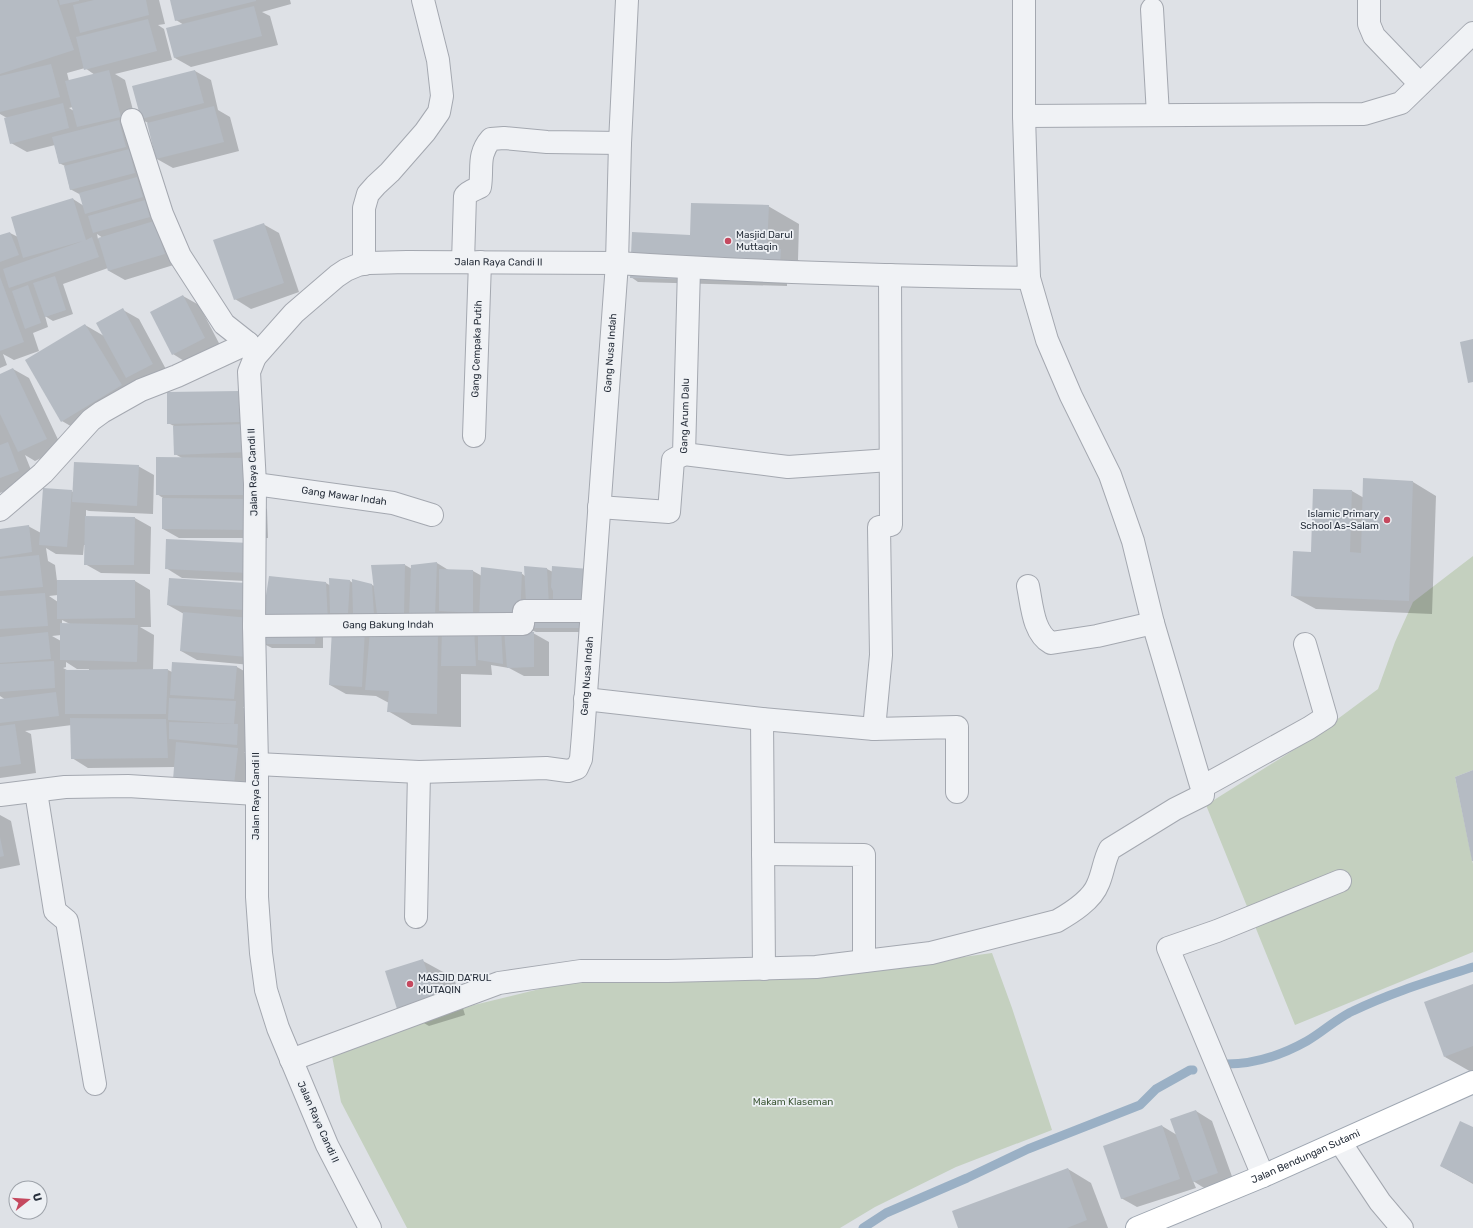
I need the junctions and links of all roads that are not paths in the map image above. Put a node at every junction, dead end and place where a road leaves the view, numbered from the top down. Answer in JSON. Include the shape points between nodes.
{"nodes":[{"id":1,"x":423,"y":0,"type":"edge"},
{"id":2,"x":627,"y":0,"type":"edge"},
{"id":3,"x":1024,"y":0,"type":"edge"},
{"id":4,"x":1369,"y":0,"type":"edge"},
{"id":5,"x":1152,"y":9,"type":"dead end"},
{"id":6,"x":1473,"y":33,"type":"edge"},
{"id":7,"x":1420,"y":84,"type":"junction"},
{"id":8,"x":1158,"y":115,"type":"junction"},
{"id":9,"x":1024,"y":116,"type":"junction"},
{"id":10,"x":132,"y":120,"type":"dead end"},
{"id":11,"x":620,"y":143,"type":"junction"},
{"id":12,"x":471,"y":262,"type":"junction"},
{"id":13,"x":617,"y":263,"type":"junction"},
{"id":14,"x":364,"y":264,"type":"junction"},
{"id":15,"x":689,"y":268,"type":"junction"},
{"id":16,"x":890,"y":276,"type":"junction"},
{"id":17,"x":1029,"y":278,"type":"junction"},
{"id":18,"x":251,"y":350,"type":"junction"},
{"id":19,"x":474,"y":436,"type":"dead end"},
{"id":20,"x":684,"y":454,"type":"junction"},
{"id":21,"x":890,"y":460,"type":"junction"},
{"id":22,"x":255,"y":484,"type":"junction"},
{"id":23,"x":599,"y":507,"type":"junction"},
{"id":24,"x":0,"y":510,"type":"edge"},
{"id":25,"x":432,"y":516,"type":"dead end"},
{"id":26,"x":1028,"y":586,"type":"dead end"},
{"id":27,"x":592,"y":611,"type":"junction"},
{"id":28,"x":1153,"y":623,"type":"junction"},
{"id":29,"x":254,"y":626,"type":"junction"},
{"id":30,"x":1305,"y":644,"type":"dead end"},
{"id":31,"x":585,"y":699,"type":"junction"},
{"id":32,"x":762,"y":719,"type":"junction"},
{"id":33,"x":874,"y":729,"type":"junction"},
{"id":34,"x":257,"y":764,"type":"junction"},
{"id":35,"x":420,"y":772,"type":"junction"},
{"id":36,"x":1202,"y":787,"type":"junction"},
{"id":37,"x":36,"y":792,"type":"junction"},
{"id":38,"x":958,"y":792,"type":"dead end"},
{"id":39,"x":256,"y":794,"type":"junction"},
{"id":40,"x":0,"y":795,"type":"edge"},
{"id":41,"x":763,"y":854,"type":"junction"},
{"id":42,"x":1340,"y":881,"type":"dead end"},
{"id":43,"x":416,"y":917,"type":"dead end"},
{"id":44,"x":864,"y":961,"type":"junction"},
{"id":45,"x":764,"y":969,"type":"junction"},
{"id":46,"x":291,"y":1060,"type":"junction"},
{"id":47,"x":1473,"y":1082,"type":"edge"},
{"id":48,"x":95,"y":1084,"type":"dead end"},
{"id":49,"x":1340,"y":1142,"type":"junction"},
{"id":50,"x":1263,"y":1176,"type":"junction"},
{"id":51,"x":1149,"y":1226,"type":"edge"},
{"id":52,"x":370,"y":1228,"type":"edge"},
{"id":53,"x":1402,"y":1228,"type":"edge"}],
"edges":[{"from":1,"to":14,"type":"street","via":[[438,60],[442,96],[438,112],[425,132],[368,194],[364,208]]},
{"from":2,"to":11,"type":"street"},
{"from":3,"to":9,"type":"street"},
{"from":4,"to":7,"type":"street","via":[[1369,24],[1374,36]]},
{"from":5,"to":8,"type":"street"},
{"from":6,"to":7,"type":"street"},
{"from":7,"to":8,"type":"street","via":[[1401,103],[1364,114]]},
{"from":8,"to":9,"type":"street"},
{"from":9,"to":17,"type":"street"},
{"from":10,"to":18,"type":"street","via":[[162,214],[180,256],[224,324]]},
{"from":11,"to":12,"type":"street","name":"Gang Cempaka Putih","via":[[491,139],[481,156],[480,187],[465,196]]},
{"from":11,"to":13,"type":"street"},
{"from":12,"to":13,"type":"street","name":"Jalan Raya Candi II"},
{"from":12,"to":14,"type":"street","name":"Jalan Raya Candi II"},
{"from":12,"to":19,"type":"street","name":"Gang Cempaka Putih"},
{"from":13,"to":15,"type":"street","name":"Jalan Raya Candi II"},
{"from":13,"to":23,"type":"street","name":"Gang Nusa Indah"},
{"from":14,"to":18,"type":"street","name":"Jalan Raya Candi II","via":[[346,270]]},
{"from":15,"to":16,"type":"street","name":"Jalan Raya Candi II"},
{"from":15,"to":20,"type":"street","name":"Gang Arum Dalu"},
{"from":16,"to":17,"type":"street","name":"Jalan Raya Candi II"},
{"from":16,"to":21,"type":"street"},
{"from":17,"to":28,"type":"street","via":[[1047,340],[1071,396],[1110,474],[1133,541]]},
{"from":18,"to":22,"type":"street","name":"Jalan Raya Candi II","via":[[249,372]]},
{"from":18,"to":24,"type":"street","via":[[142,390],[102,412],[91,420],[43,472]]},
{"from":20,"to":21,"type":"street","via":[[788,467]]},
{"from":20,"to":23,"type":"street","name":"Gang Arum Dalu","via":[[673,460],[669,512]]},
{"from":21,"to":33,"type":"street","via":[[891,525],[879,527],[880,655]]},
{"from":22,"to":25,"type":"street","name":"Gang Mawar Indah","via":[[394,503]]},
{"from":22,"to":29,"type":"street","name":"Jalan Raya Candi II"},
{"from":23,"to":27,"type":"street","name":"Gang Nusa Indah"},
{"from":26,"to":28,"type":"street","via":[[1039,630],[1045,640],[1051,643]]},
{"from":27,"to":29,"type":"street","name":"Gang Bakung Indah","via":[[524,611],[523,624]]},
{"from":27,"to":31,"type":"street","name":"Gang Nusa Indah"},
{"from":28,"to":36,"type":"street"},
{"from":29,"to":34,"type":"street","name":"Jalan Raya Candi II"},
{"from":30,"to":36,"type":"street","via":[[1326,717]]},
{"from":31,"to":32,"type":"street"},
{"from":31,"to":35,"type":"street","name":"Gang Nusa Indah","via":[[577,768],[568,771],[546,768]]},
{"from":32,"to":33,"type":"street"},
{"from":32,"to":41,"type":"street"},
{"from":33,"to":38,"type":"street","via":[[957,728]]},
{"from":34,"to":35,"type":"street","name":"Gang Nusa Indah"},
{"from":34,"to":39,"type":"street","name":"Jalan Raya Candi II"},
{"from":35,"to":43,"type":"street"},
{"from":36,"to":44,"type":"street","via":[[1203,795],[1110,849],[1097,887],[1075,910],[1057,921],[932,953]]},
{"from":37,"to":39,"type":"street","via":[[66,787],[128,786]]},
{"from":37,"to":40,"type":"street"},
{"from":37,"to":48,"type":"street","via":[[55,911],[67,921]]},
{"from":39,"to":46,"type":"street","name":"Jalan Raya Candi II","via":[[257,897],[262,961],[266,990]]},
{"from":41,"to":44,"type":"street","via":[[864,855]]},
{"from":41,"to":45,"type":"street"},
{"from":42,"to":50,"type":"street","via":[[1168,948]]},
{"from":44,"to":45,"type":"street","via":[[816,967]]},
{"from":45,"to":46,"type":"street","via":[[580,971],[499,983]]},
{"from":46,"to":52,"type":"street","name":"Jalan Raya Candi II","via":[[327,1146]]},
{"from":47,"to":49,"type":"main road","name":"Jalan Bendungan Sutami"},
{"from":49,"to":50,"type":"main road","name":"Jalan Bendungan Sutami"},
{"from":49,"to":53,"type":"street","via":[[1380,1202]]},
{"from":50,"to":51,"type":"main road","name":"Jalan Bendungan Sutami"}]}
